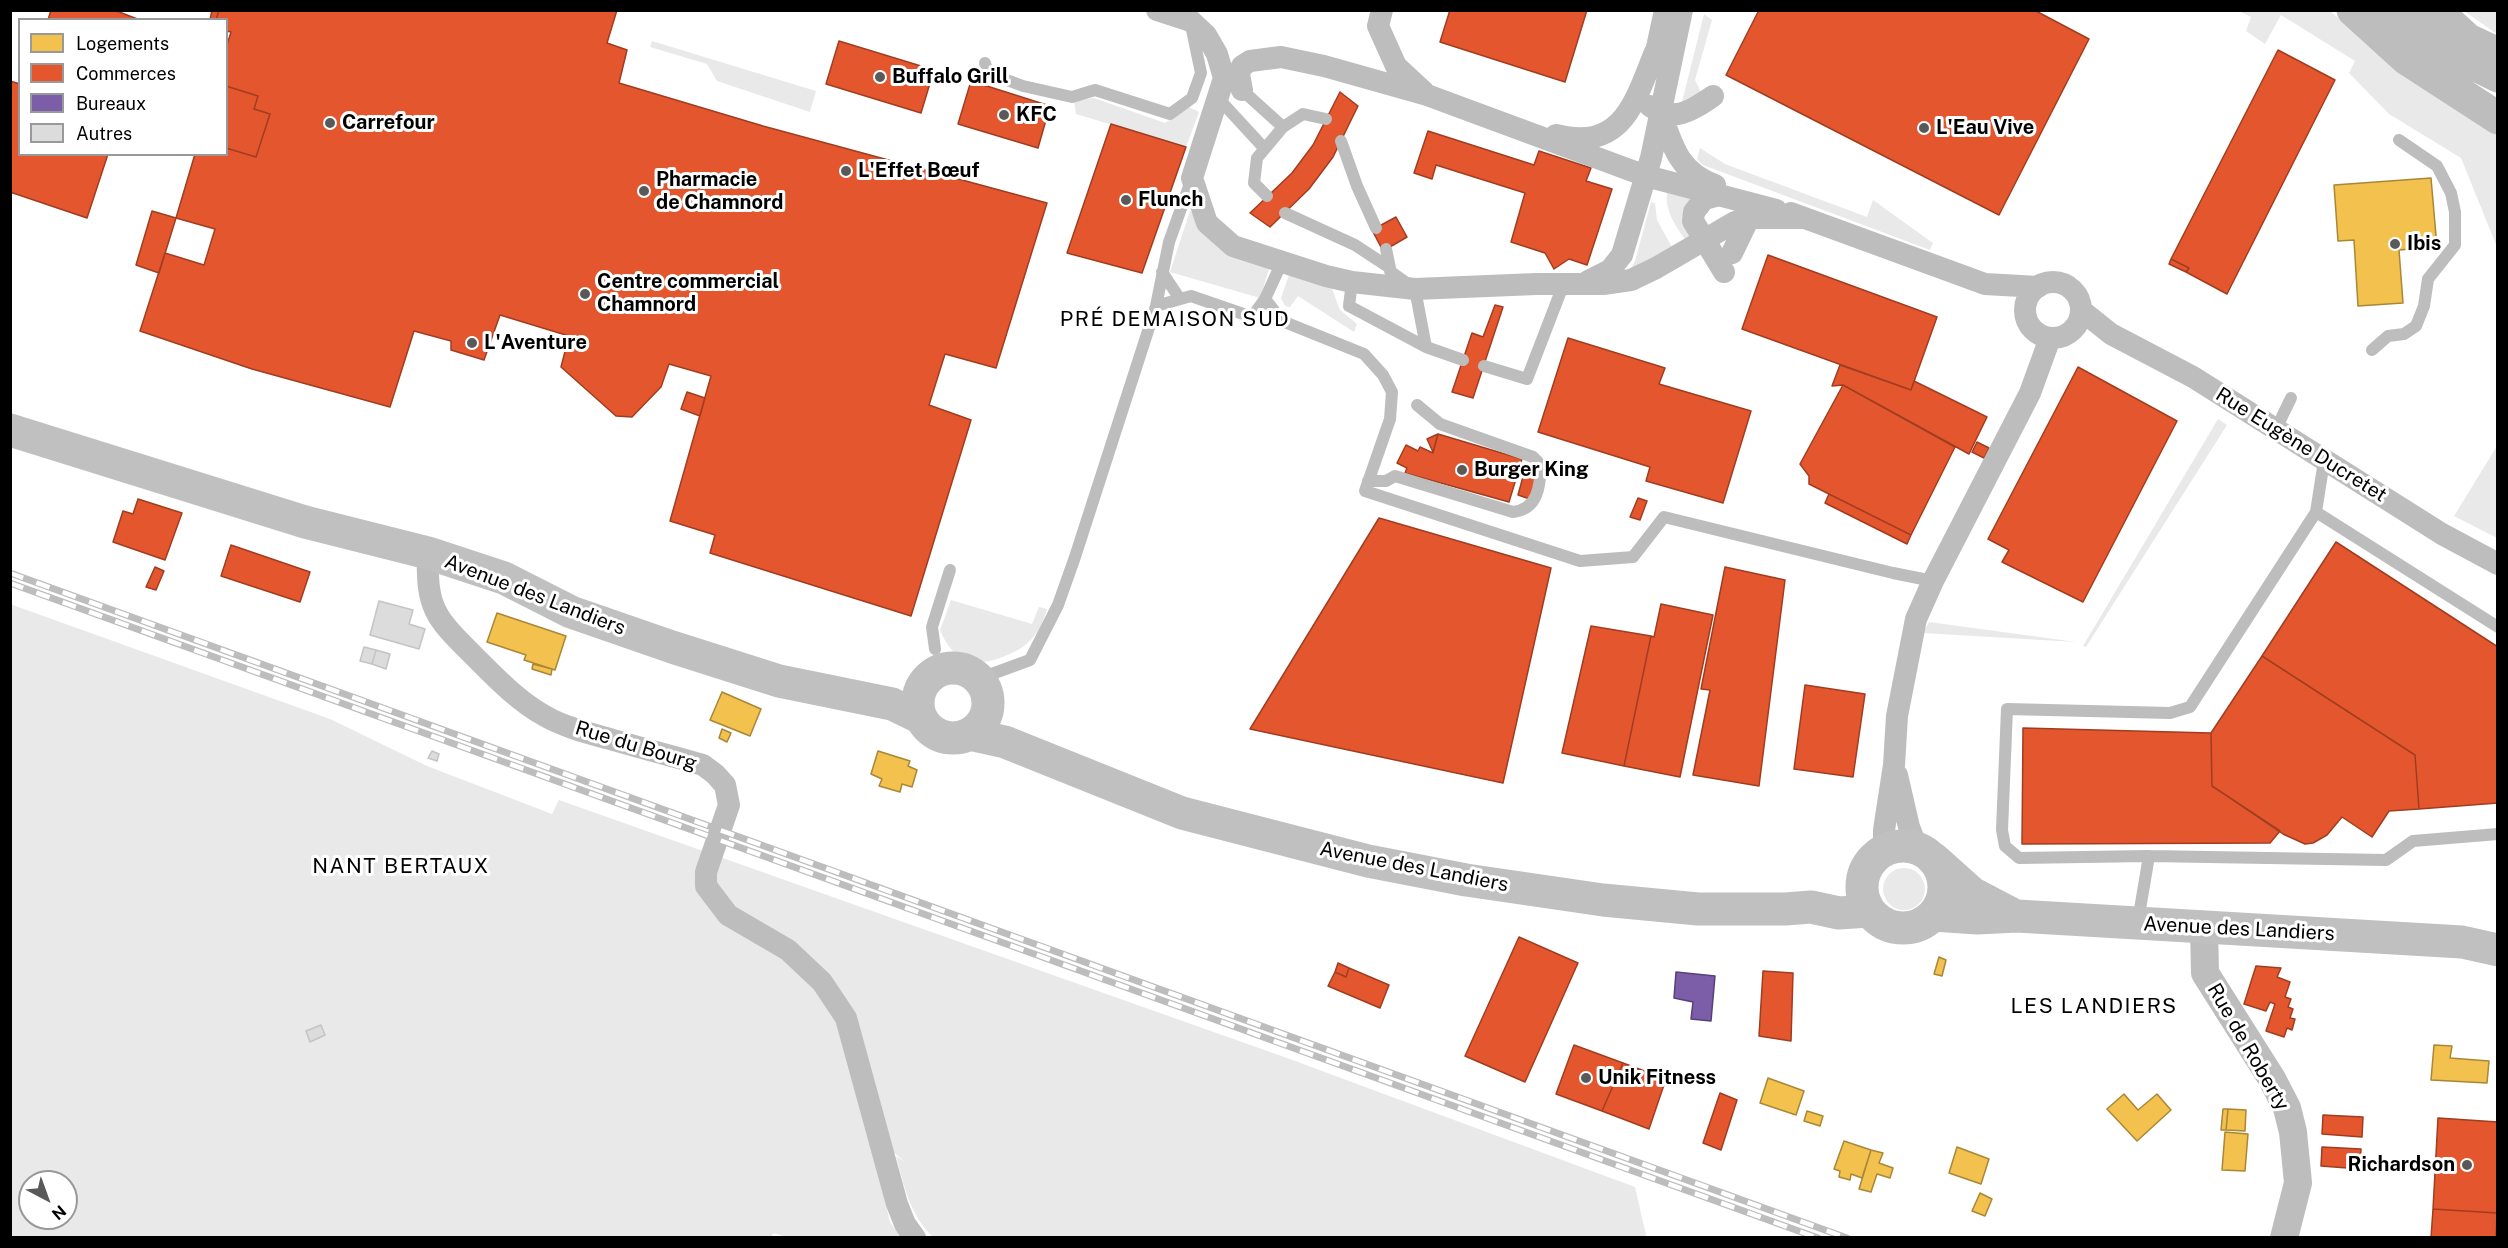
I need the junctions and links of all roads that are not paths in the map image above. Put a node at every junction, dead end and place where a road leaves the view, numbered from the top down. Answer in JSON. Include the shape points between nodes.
{"nodes":[{"id":1,"x":1157,"y":10,"type":"edge"},
{"id":2,"x":1382,"y":10,"type":"edge"},
{"id":3,"x":1665,"y":10,"type":"edge"},
{"id":4,"x":1682,"y":10,"type":"edge"},
{"id":5,"x":2353,"y":10,"type":"edge"},
{"id":6,"x":2372,"y":10,"type":"edge"},
{"id":7,"x":2390,"y":10,"type":"edge"},
{"id":8,"x":2435,"y":10,"type":"edge"},
{"id":9,"x":1191,"y":21,"type":"junction"},
{"id":10,"x":1655,"y":52,"type":"junction"},
{"id":11,"x":2498,"y":53,"type":"edge"},
{"id":12,"x":985,"y":63,"type":"dead end"},
{"id":13,"x":2498,"y":76,"type":"edge"},
{"id":14,"x":1243,"y":85,"type":"joint"},
{"id":15,"x":2498,"y":94,"type":"edge"},
{"id":16,"x":1427,"y":95,"type":"junction"},
{"id":17,"x":1713,"y":96,"type":"dead end"},
{"id":18,"x":1218,"y":98,"type":"junction"},
{"id":19,"x":1661,"y":113,"type":"junction"},
{"id":20,"x":2498,"y":118,"type":"edge"},
{"id":21,"x":1326,"y":119,"type":"dead end"},
{"id":22,"x":1511,"y":124,"type":"junction"},
{"id":23,"x":1283,"y":127,"type":"junction"},
{"id":24,"x":2399,"y":140,"type":"dead end"},
{"id":25,"x":1341,"y":141,"type":"dead end"},
{"id":26,"x":1264,"y":148,"type":"junction"},
{"id":27,"x":1646,"y":176,"type":"junction"},
{"id":28,"x":1191,"y":178,"type":"junction"},
{"id":29,"x":1719,"y":195,"type":"junction"},
{"id":30,"x":1267,"y":196,"type":"dead end"},
{"id":31,"x":1285,"y":213,"type":"dead end"},
{"id":32,"x":1749,"y":218,"type":"junction"},
{"id":33,"x":1803,"y":218,"type":"junction"},
{"id":34,"x":1376,"y":228,"type":"dead end"},
{"id":35,"x":1704,"y":240,"type":"junction"},
{"id":36,"x":1386,"y":249,"type":"dead end"},
{"id":37,"x":1282,"y":262,"type":"junction"},
{"id":38,"x":1390,"y":268,"type":"junction"},
{"id":39,"x":1162,"y":272,"type":"junction"},
{"id":40,"x":1352,"y":282,"type":"junction"},
{"id":41,"x":1572,"y":284,"type":"junction"},
{"id":42,"x":1985,"y":284,"type":"junction"},
{"id":43,"x":2038,"y":286,"type":"junction"},
{"id":44,"x":1415,"y":289,"type":"junction"},
{"id":45,"x":1180,"y":299,"type":"junction"},
{"id":46,"x":1266,"y":299,"type":"junction"},
{"id":47,"x":1156,"y":306,"type":"junction"},
{"id":48,"x":2081,"y":310,"type":"junction"},
{"id":49,"x":2025,"y":316,"type":"junction"},
{"id":50,"x":2111,"y":334,"type":"junction"},
{"id":51,"x":2060,"y":336,"type":"junction"},
{"id":52,"x":1426,"y":347,"type":"junction"},
{"id":53,"x":2372,"y":350,"type":"dead end"},
{"id":54,"x":1463,"y":360,"type":"dead end"},
{"id":55,"x":1484,"y":366,"type":"dead end"},
{"id":56,"x":2291,"y":398,"type":"dead end"},
{"id":57,"x":1417,"y":405,"type":"dead end"},
{"id":58,"x":2276,"y":429,"type":"junction"},
{"id":59,"x":10,"y":430,"type":"edge"},
{"id":60,"x":2324,"y":461,"type":"junction"},
{"id":61,"x":1368,"y":481,"type":"junction"},
{"id":62,"x":2316,"y":512,"type":"junction"},
{"id":63,"x":428,"y":553,"type":"junction"},
{"id":64,"x":2495,"y":560,"type":"edge"},
{"id":65,"x":950,"y":570,"type":"dead end"},
{"id":66,"x":1933,"y":580,"type":"junction"},
{"id":67,"x":2498,"y":627,"type":"edge"},
{"id":68,"x":932,"y":663,"type":"junction"},
{"id":69,"x":981,"y":683,"type":"junction"},
{"id":70,"x":837,"y":693,"type":"junction"},
{"id":71,"x":921,"y":718,"type":"junction"},
{"id":72,"x":969,"y":734,"type":"junction"},
{"id":73,"x":1031,"y":754,"type":"junction"},
{"id":74,"x":1894,"y":765,"type":"junction"},
{"id":75,"x":2498,"y":834,"type":"edge"},
{"id":76,"x":1924,"y":852,"type":"junction"},
{"id":77,"x":2149,"y":856,"type":"junction"},
{"id":78,"x":1876,"y":858,"type":"junction"},
{"id":79,"x":1811,"y":907,"type":"junction"},
{"id":80,"x":1869,"y":911,"type":"junction"},
{"id":81,"x":1933,"y":915,"type":"junction"},
{"id":82,"x":2017,"y":916,"type":"junction"},
{"id":83,"x":2138,"y":923,"type":"junction"},
{"id":84,"x":2204,"y":927,"type":"junction"},
{"id":85,"x":2498,"y":936,"type":"edge"},
{"id":86,"x":2462,"y":942,"type":"junction"},
{"id":87,"x":2498,"y":950,"type":"edge"},
{"id":88,"x":915,"y":1238,"type":"edge"},
{"id":89,"x":2284,"y":1238,"type":"edge"}],
"edges":[{"from":1,"to":9,"type":"street"},
{"from":2,"to":16,"type":"street","via":[[1378,26],[1396,66]]},
{"from":3,"to":10,"type":"street"},
{"from":4,"to":19,"type":"street"},
{"from":5,"to":20,"type":"highway","via":[[2407,59]]},
{"from":6,"to":15,"type":"highway","via":[[2433,57]]},
{"from":7,"to":13,"type":"highway","via":[[2441,48]]},
{"from":8,"to":11,"type":"highway","via":[[2468,40]]},
{"from":9,"to":12,"type":"lane","via":[[1201,73],[1192,98],[1170,114],[1095,90],[1072,97],[1023,86],[988,73]]},
{"from":9,"to":18,"type":"street","via":[[1206,35],[1217,54],[1224,78]]},
{"from":10,"to":19,"type":"street","via":[[1647,104]]},
{"from":10,"to":22,"type":"street","via":[[1634,105],[1620,124],[1607,131],[1574,139]]},
{"from":14,"to":16,"type":"street","via":[[1239,74],[1242,66],[1250,61],[1281,57]]},
{"from":14,"to":23,"type":"lane"},
{"from":16,"to":22,"type":"street"},
{"from":17,"to":19,"type":"street","via":[[1685,113]]},
{"from":18,"to":26,"type":"lane"},
{"from":18,"to":28,"type":"street"},
{"from":19,"to":27,"type":"street"},
{"from":19,"to":33,"type":"street","via":[[1675,151],[1693,175]]},
{"from":21,"to":23,"type":"lane","via":[[1303,114]]},
{"from":22,"to":27,"type":"street"},
{"from":23,"to":26,"type":"lane"},
{"from":24,"to":53,"type":"lane","via":[[2437,166],[2451,193],[2455,245],[2428,279],[2416,326],[2404,334],[2388,336]]},
{"from":25,"to":34,"type":"lane"},
{"from":26,"to":30,"type":"lane","via":[[1257,158],[1254,183]]},
{"from":27,"to":29,"type":"street"},
{"from":27,"to":41,"type":"street","via":[[1622,255],[1610,270]]},
{"from":28,"to":37,"type":"street","via":[[1207,223],[1233,246]]},
{"from":28,"to":39,"type":"lane"},
{"from":29,"to":33,"type":"street"},
{"from":29,"to":35,"type":"street","via":[[1704,199],[1694,212],[1693,221]]},
{"from":31,"to":38,"type":"lane","via":[[1354,245]]},
{"from":32,"to":33,"type":"street"},
{"from":32,"to":35,"type":"street"},
{"from":32,"to":35,"type":"street","via":[[1728,262]]},
{"from":33,"to":42,"type":"street"},
{"from":35,"to":41,"type":"street","via":[[1631,280]]},
{"from":36,"to":38,"type":"lane"},
{"from":37,"to":40,"type":"street"},
{"from":37,"to":46,"type":"lane"},
{"from":38,"to":44,"type":"lane"},
{"from":39,"to":45,"type":"lane"},
{"from":39,"to":47,"type":"lane"},
{"from":40,"to":44,"type":"street"},
{"from":40,"to":52,"type":"lane","via":[[1349,306]]},
{"from":41,"to":44,"type":"street"},
{"from":41,"to":55,"type":"lane","via":[[1527,379]]},
{"from":42,"to":43,"type":"street"},
{"from":42,"to":49,"type":"street"},
{"from":43,"to":48,"type":"street","via":[[2064,285],[2076,295]]},
{"from":43,"to":49,"type":"street","via":[[2027,299]]},
{"from":44,"to":52,"type":"lane"},
{"from":45,"to":46,"type":"lane","via":[[1191,296],[1252,317]]},
{"from":45,"to":47,"type":"lane"},
{"from":46,"to":61,"type":"lane","via":[[1282,321],[1364,354],[1383,375],[1392,392],[1390,419]]},
{"from":47,"to":69,"type":"lane","via":[[1058,605],[1030,660]]},
{"from":48,"to":50,"type":"street","name":"Rue Eugène Ducretet"},
{"from":48,"to":51,"type":"street","via":[[2076,327]]},
{"from":49,"to":51,"type":"street","via":[[2032,330]]},
{"from":50,"to":51,"type":"street","name":"Rue Eugène Ducretet"},
{"from":50,"to":58,"type":"street","name":"Rue Eugène Ducretet","via":[[2193,376]]},
{"from":51,"to":66,"type":"street"},
{"from":52,"to":54,"type":"lane"},
{"from":56,"to":58,"type":"lane"},
{"from":57,"to":61,"type":"lane","via":[[1440,424],[1533,457],[1541,465],[1533,503],[1523,511],[1513,512],[1395,476]]},
{"from":58,"to":60,"type":"street","name":"Rue Eugène Ducretet"},
{"from":59,"to":63,"type":"main road","name":"Avenue des Landiers","via":[[305,522]]},
{"from":60,"to":62,"type":"lane"},
{"from":60,"to":64,"type":"street","name":"Rue Eugène Ducretet","via":[[2442,534]]},
{"from":61,"to":66,"type":"lane","via":[[1365,491],[1580,561],[1633,557],[1664,517]]},
{"from":62,"to":67,"type":"lane"},
{"from":62,"to":77,"type":"lane","via":[[2190,707],[2170,713],[2007,709],[2002,830],[2005,846],[2019,858]]},
{"from":63,"to":70,"type":"main road","name":"Avenue des Landiers","via":[[504,578],[571,612],[672,647],[779,681]]},
{"from":63,"to":88,"type":"street","name":"Rue du Bourg","via":[[429,598],[437,614],[525,704],[570,727],[703,765],[724,785],[729,805],[706,872],[706,886],[728,915],[788,950],[822,982],[846,1018],[897,1204]]},
{"from":65,"to":68,"type":"lane","via":[[932,627]]},
{"from":66,"to":74,"type":"street","via":[[1916,619],[1897,716]]},
{"from":68,"to":69,"type":"main road","via":[[937,671],[951,668],[970,673]]},
{"from":68,"to":70,"type":"main road","via":[[892,688]]},
{"from":68,"to":71,"type":"main road","via":[[918,696]]},
{"from":69,"to":72,"type":"main road","via":[[987,701],[986,714]]},
{"from":69,"to":73,"type":"main road"},
{"from":70,"to":71,"type":"main road","name":"Avenue des Landiers","via":[[892,704]]},
{"from":71,"to":72,"type":"main road","via":[[937,734]]},
{"from":72,"to":73,"type":"main road","name":"Avenue des Landiers","via":[[1005,742]]},
{"from":73,"to":79,"type":"main road","name":"Avenue des Landiers","via":[[1182,813],[1368,861],[1603,900],[1698,909]]},
{"from":74,"to":76,"type":"street","via":[[1910,827]]},
{"from":74,"to":78,"type":"street"},
{"from":75,"to":77,"type":"lane","via":[[2413,841],[2386,861]]},
{"from":76,"to":78,"type":"main road","via":[[1896,846]]},
{"from":76,"to":81,"type":"main road","via":[[1943,875],[1945,886],[1940,907]]},
{"from":76,"to":82,"type":"main road","name":"Avenue des Landiers","via":[[1972,893]]},
{"from":77,"to":83,"type":"lane"},
{"from":78,"to":79,"type":"main road","name":"Avenue des Landiers","via":[[1838,892]]},
{"from":78,"to":80,"type":"main road","via":[[1861,890]]},
{"from":79,"to":80,"type":"main road","name":"Avenue des Landiers","via":[[1839,914]]},
{"from":80,"to":81,"type":"main road","via":[[1877,919],[1899,928]]},
{"from":81,"to":82,"type":"main road","name":"Avenue des Landiers"},
{"from":82,"to":83,"type":"main road","name":"Avenue des Landiers"},
{"from":83,"to":84,"type":"main road","name":"Avenue des Landiers"},
{"from":84,"to":86,"type":"main road","name":"Avenue des Landiers"},
{"from":84,"to":89,"type":"street","name":"Rue de Roberty","via":[[2205,974],[2287,1108],[2298,1183]]},
{"from":85,"to":86,"type":"main road","name":"Avenue des Landiers"},
{"from":86,"to":87,"type":"main road","name":"Avenue des Landiers"}]}
